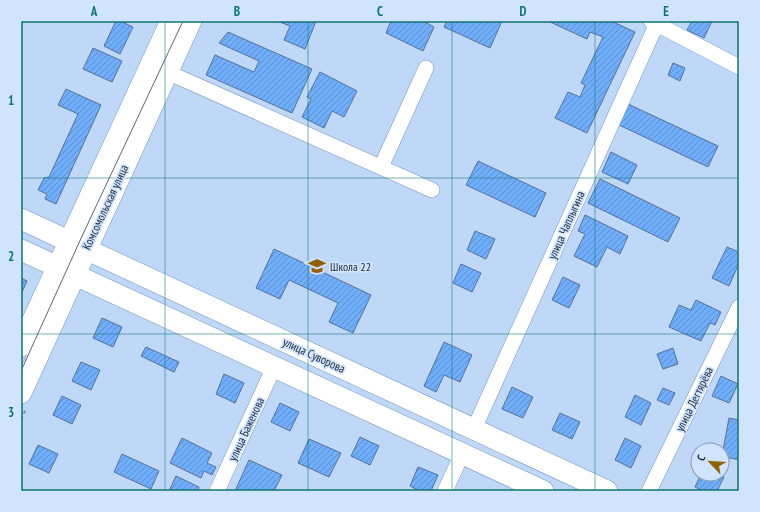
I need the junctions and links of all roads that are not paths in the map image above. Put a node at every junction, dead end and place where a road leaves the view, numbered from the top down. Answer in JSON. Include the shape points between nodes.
{"nodes":[{"id":1,"x":171,"y":21,"type":"edge"},
{"id":2,"x":191,"y":21,"type":"edge"},
{"id":3,"x":655,"y":22,"type":"edge"},
{"id":4,"x":739,"y":67,"type":"edge"},
{"id":5,"x":426,"y":68,"type":"dead end"},
{"id":6,"x":168,"y":72,"type":"junction"},
{"id":7,"x":381,"y":167,"type":"junction"},
{"id":8,"x":432,"y":190,"type":"dead end"},
{"id":9,"x":21,"y":220,"type":"edge"},
{"id":10,"x":77,"y":246,"type":"junction"},
{"id":11,"x":21,"y":250,"type":"edge"},
{"id":12,"x":66,"y":271,"type":"junction"},
{"id":13,"x":739,"y":307,"type":"edge"},
{"id":14,"x":21,"y":346,"type":"edge"},
{"id":15,"x":274,"y":367,"type":"junction"},
{"id":16,"x":21,"y":393,"type":"edge"},
{"id":17,"x":474,"y":429,"type":"junction"},
{"id":18,"x":462,"y":454,"type":"junction"},
{"id":19,"x":217,"y":491,"type":"edge"},
{"id":20,"x":445,"y":491,"type":"edge"},
{"id":21,"x":543,"y":491,"type":"edge"},
{"id":22,"x":608,"y":491,"type":"edge"},
{"id":23,"x":650,"y":491,"type":"edge"}],
"edges":[{"from":1,"to":10,"type":"main road","name":"Комсомольская улица"},
{"from":2,"to":6,"type":"main road","name":"Комсомольская улица"},
{"from":3,"to":4,"type":"street"},
{"from":3,"to":17,"type":"street","name":"улица Чаплыгина"},
{"from":5,"to":7,"type":"street"},
{"from":6,"to":7,"type":"street"},
{"from":6,"to":10,"type":"main road","name":"Комсомольская улица"},
{"from":7,"to":8,"type":"street"},
{"from":9,"to":10,"type":"main road","name":"улица Суворова"},
{"from":10,"to":12,"type":"main road","name":"Комсомольская улица"},
{"from":10,"to":17,"type":"main road","name":"улица Суворова"},
{"from":11,"to":12,"type":"main road"},
{"from":12,"to":14,"type":"main road","name":"Комсомольская улица"},
{"from":12,"to":15,"type":"main road"},
{"from":12,"to":16,"type":"main road","name":"Комсомольская улица"},
{"from":13,"to":23,"type":"street","name":"улица Дегтярёва"},
{"from":15,"to":18,"type":"main road"},
{"from":15,"to":19,"type":"street","name":"улица Баженова"},
{"from":17,"to":22,"type":"main road","name":"улица Суворова"},
{"from":18,"to":20,"type":"street"},
{"from":18,"to":21,"type":"main road"}]}
